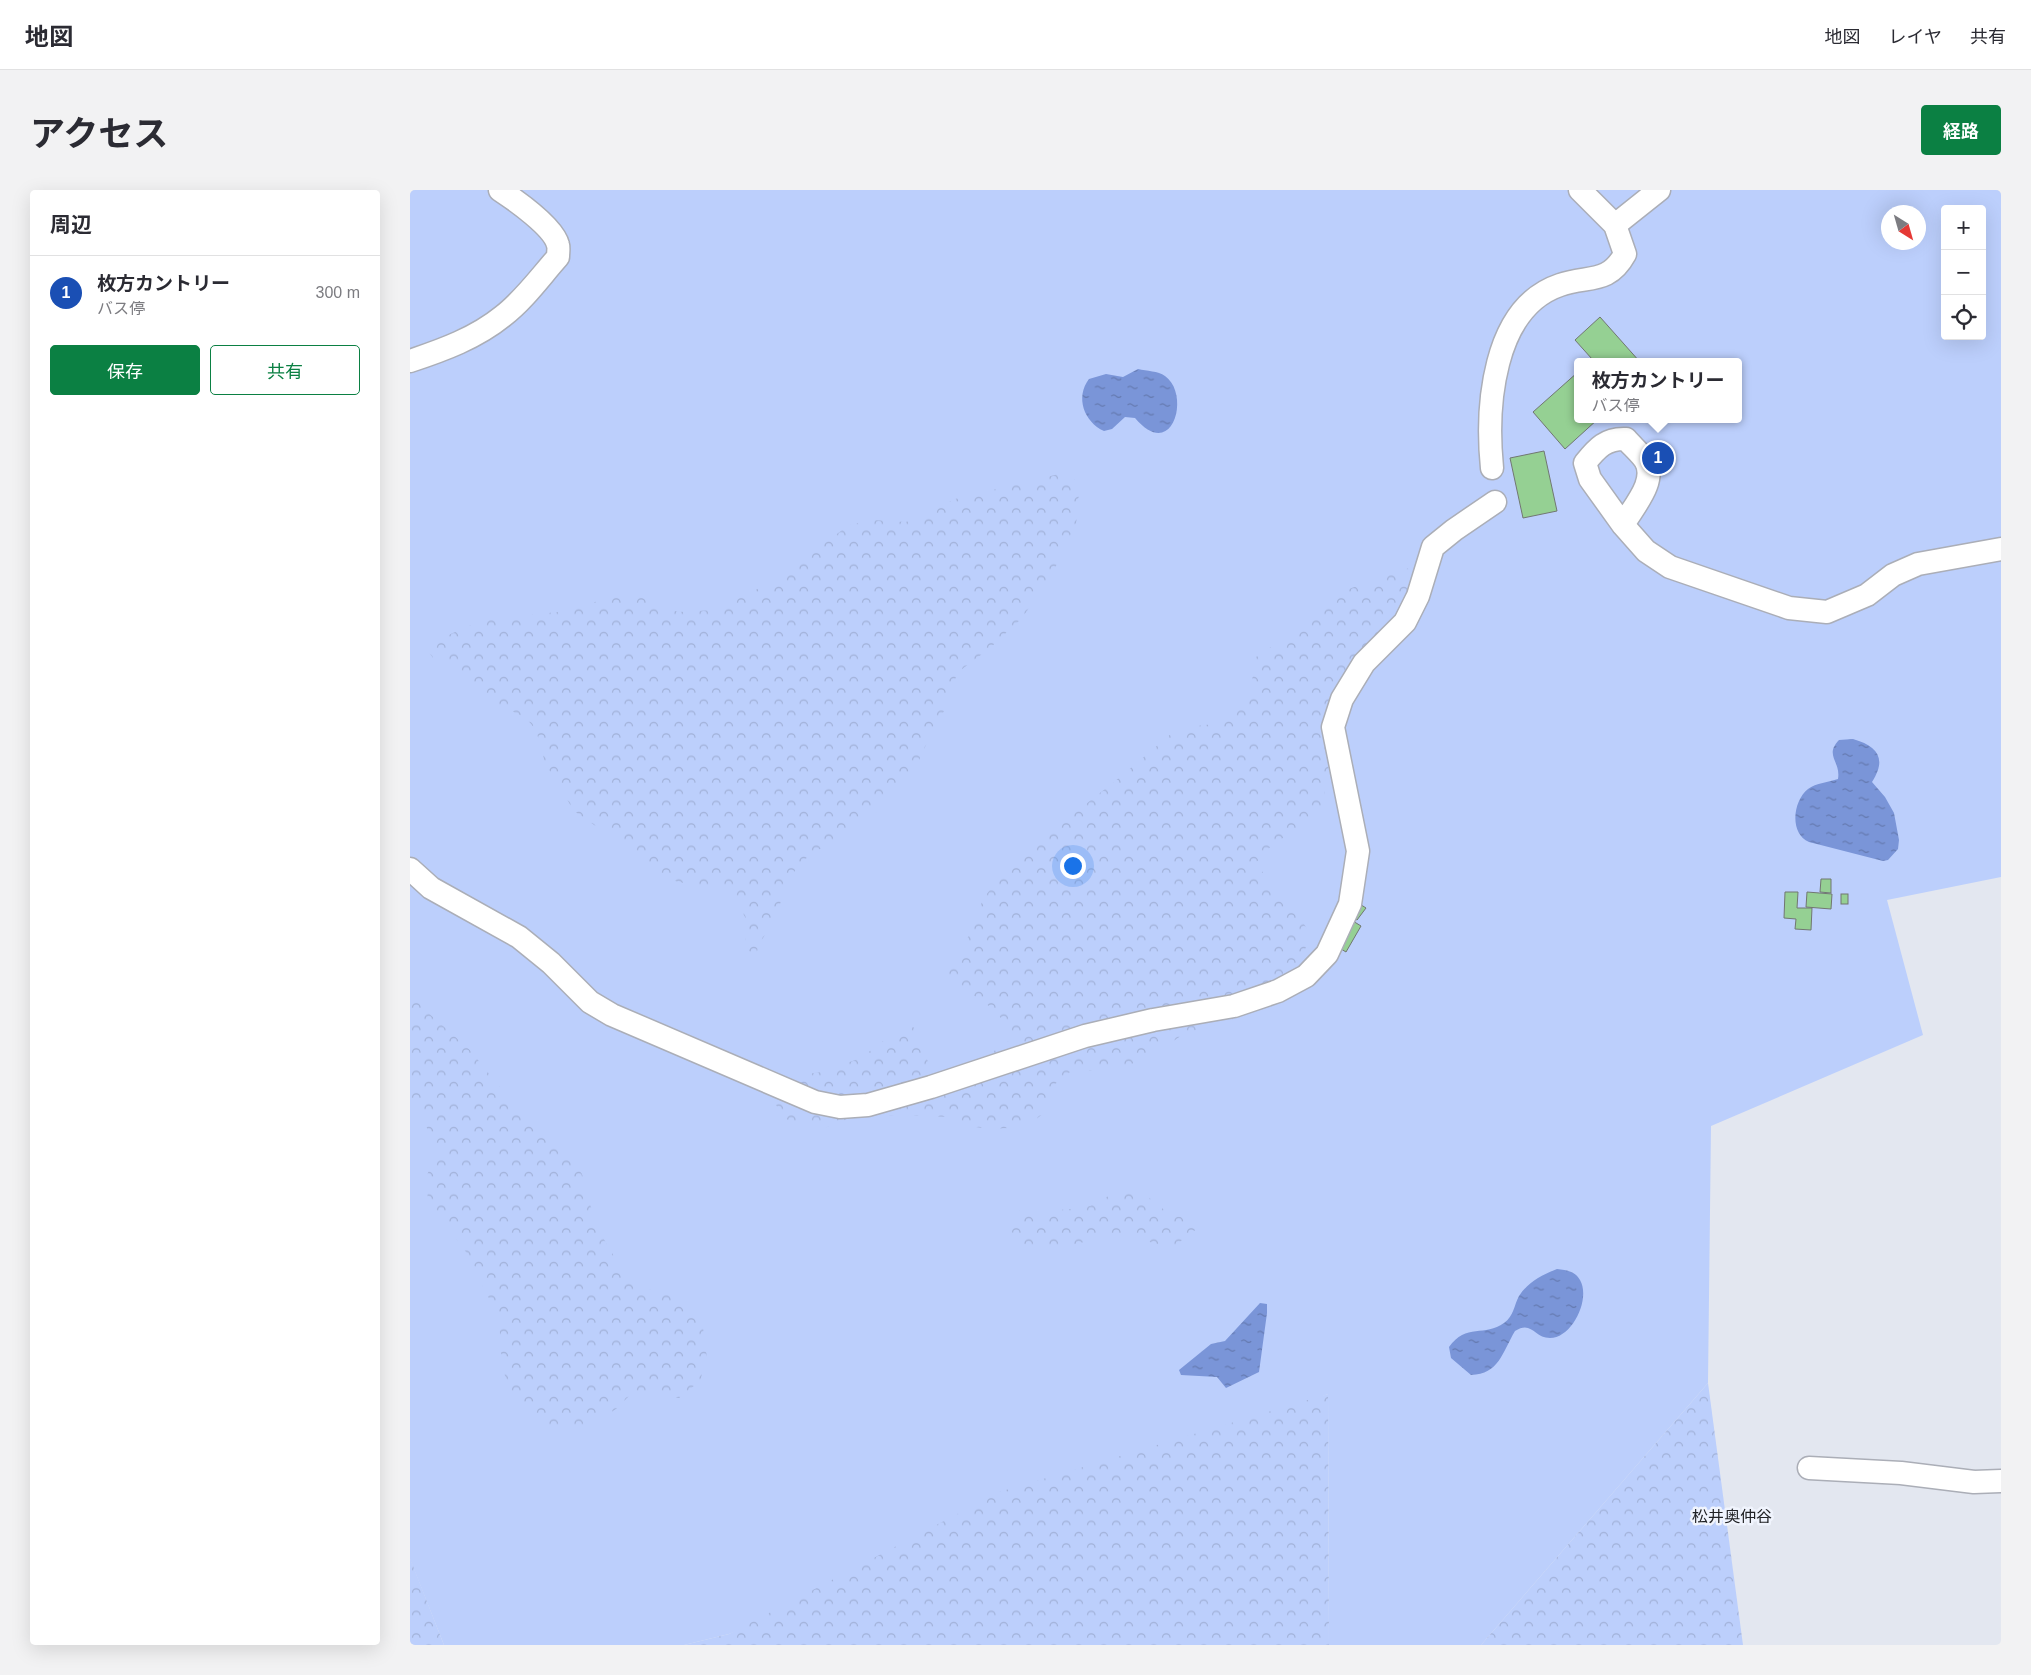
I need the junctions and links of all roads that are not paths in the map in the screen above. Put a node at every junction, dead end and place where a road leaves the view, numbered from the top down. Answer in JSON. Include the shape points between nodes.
{"nodes":[{"id":1,"x":500,"y":190,"type":"edge"},
{"id":2,"x":1580,"y":190,"type":"edge"},
{"id":3,"x":1659,"y":190,"type":"edge"},
{"id":4,"x":1615,"y":224,"type":"junction"},
{"id":5,"x":410,"y":361,"type":"edge"},
{"id":6,"x":1492,"y":468,"type":"dead end"},
{"id":7,"x":1495,"y":502,"type":"dead end"},
{"id":8,"x":1623,"y":525,"type":"dead end"},
{"id":9,"x":2001,"y":549,"type":"edge"},
{"id":10,"x":410,"y":869,"type":"edge"},
{"id":11,"x":1809,"y":1468,"type":"dead end"},
{"id":12,"x":2001,"y":1481,"type":"edge"}],
"edges":[{"from":1,"to":5,"type":"street","via":[[523,205],[546,227],[558,244],[558,257],[504,316],[478,333]]},
{"from":2,"to":4,"type":"street"},
{"from":3,"to":4,"type":"street"},
{"from":4,"to":6,"type":"street","via":[[1625,254],[1617,267],[1599,277],[1560,285],[1537,296],[1520,313],[1503,345],[1491,402]]},
{"from":7,"to":10,"type":"street","via":[[1433,547],[1418,596],[1404,622],[1364,662],[1342,699],[1333,728],[1358,852],[1350,904],[1327,954],[1306,976],[1278,991],[1234,1006],[1085,1036],[886,1100],[840,1107],[815,1102],[612,1015],[590,1002],[520,937],[431,888]]},
{"from":8,"to":9,"type":"street","via":[[1646,551],[1670,568],[1789,608],[1827,612],[1867,595],[1893,575],[1918,564]]},
{"from":11,"to":12,"type":"street","via":[[1974,1482]]}]}
